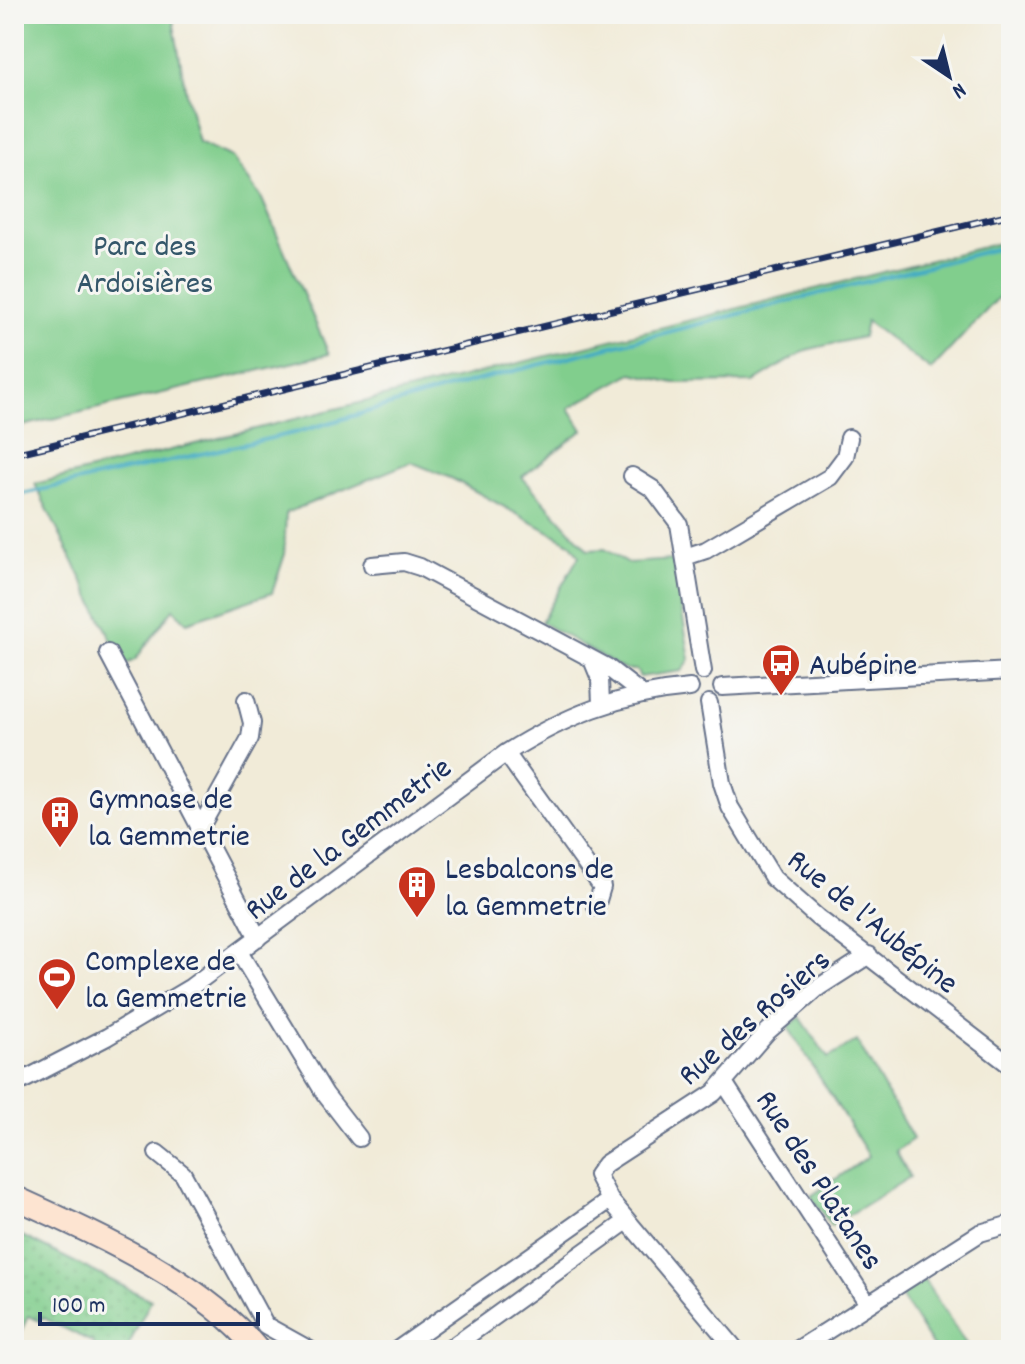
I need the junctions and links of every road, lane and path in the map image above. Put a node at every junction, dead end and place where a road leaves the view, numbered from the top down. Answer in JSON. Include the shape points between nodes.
{"nodes":[{"id":1,"x":849,"y":438,"type":"dead end"},
{"id":2,"x":632,"y":476,"type":"dead end"},
{"id":3,"x":685,"y":557,"type":"junction"},
{"id":4,"x":372,"y":565,"type":"dead end"},
{"id":5,"x":108,"y":653,"type":"dead end"},
{"id":6,"x":593,"y":662,"type":"junction"},
{"id":7,"x":703,"y":671,"type":"junction"},
{"id":8,"x":1011,"y":671,"type":"edge"},
{"id":9,"x":722,"y":687,"type":"junction"},
{"id":10,"x":690,"y":688,"type":"junction"},
{"id":11,"x":643,"y":695,"type":"junction"},
{"id":12,"x":246,"y":700,"type":"dead end"},
{"id":13,"x":709,"y":703,"type":"junction"},
{"id":14,"x":601,"y":704,"type":"junction"},
{"id":15,"x":506,"y":753,"type":"junction"},
{"id":16,"x":199,"y":830,"type":"junction"},
{"id":17,"x":596,"y":907,"type":"dead end"},
{"id":18,"x":258,"y":938,"type":"junction"},
{"id":19,"x":239,"y":952,"type":"junction"},
{"id":20,"x":869,"y":955,"type":"junction"},
{"id":21,"x":1011,"y":1066,"type":"edge"},
{"id":22,"x":725,"y":1084,"type":"junction"},
{"id":23,"x":14,"y":1085,"type":"edge"},
{"id":24,"x":359,"y":1138,"type":"dead end"},
{"id":25,"x":157,"y":1153,"type":"dead end"},
{"id":26,"x":14,"y":1197,"type":"edge"},
{"id":27,"x":610,"y":1200,"type":"junction"},
{"id":28,"x":14,"y":1210,"type":"edge"},
{"id":29,"x":627,"y":1221,"type":"junction"},
{"id":30,"x":1011,"y":1224,"type":"edge"},
{"id":31,"x":868,"y":1304,"type":"junction"},
{"id":32,"x":247,"y":1350,"type":"edge"},
{"id":33,"x":258,"y":1350,"type":"edge"},
{"id":34,"x":310,"y":1350,"type":"edge"},
{"id":35,"x":397,"y":1350,"type":"edge"},
{"id":36,"x":448,"y":1350,"type":"edge"},
{"id":37,"x":736,"y":1350,"type":"edge"},
{"id":38,"x":797,"y":1350,"type":"edge"}],
"edges":[{"from":1,"to":3,"type":"street","via":[[845,457],[830,477],[706,550]]},
{"from":2,"to":3,"type":"street","via":[[653,489],[679,524]]},
{"from":3,"to":7,"type":"street"},
{"from":4,"to":6,"type":"street","via":[[404,562],[420,567]]},
{"from":5,"to":16,"type":"street"},
{"from":6,"to":11,"type":"street"},
{"from":6,"to":14,"type":"street"},
{"from":7,"to":9,"type":"street","via":[[718,677]]},
{"from":7,"to":10,"type":"street"},
{"from":8,"to":9,"type":"street"},
{"from":9,"to":13,"type":"street"},
{"from":10,"to":11,"type":"street","name":"Rue de la Gemmetrie"},
{"from":10,"to":13,"type":"street","via":[[695,699]]},
{"from":11,"to":14,"type":"street","name":"Rue de la Gemmetrie"},
{"from":12,"to":16,"type":"street","via":[[250,738]]},
{"from":13,"to":20,"type":"street","name":"Rue de l’Aubépine","via":[[722,783],[756,855],[788,894]]},
{"from":14,"to":15,"type":"street","name":"Rue de la Gemmetrie","via":[[554,723]]},
{"from":15,"to":17,"type":"street","via":[[602,887]]},
{"from":15,"to":18,"type":"street","name":"Rue de la Gemmetrie"},
{"from":16,"to":18,"type":"street"},
{"from":18,"to":19,"type":"street","name":"Rue de la Gemmetrie"},
{"from":19,"to":23,"type":"street","name":"Rue de la Gemmetrie","via":[[110,1035]]},
{"from":19,"to":24,"type":"street","via":[[325,1094]]},
{"from":20,"to":21,"type":"street","name":"Rue de l’Aubépine"},
{"from":20,"to":22,"type":"street","name":"Rue des Rosiers","via":[[819,987],[767,1032]]},
{"from":22,"to":27,"type":"street","name":"Rue des Rosiers","via":[[605,1164],[597,1175]]},
{"from":22,"to":31,"type":"street","name":"Rue des Platanes"},
{"from":25,"to":34,"type":"street","via":[[183,1174],[265,1325]]},
{"from":26,"to":33,"type":"street","via":[[176,1280]]},
{"from":27,"to":29,"type":"street"},
{"from":27,"to":35,"type":"street"},
{"from":28,"to":32,"type":"street","via":[[162,1287]]},
{"from":29,"to":36,"type":"street"},
{"from":29,"to":37,"type":"street"},
{"from":30,"to":31,"type":"street","via":[[980,1233]]},
{"from":31,"to":38,"type":"street"}]}
